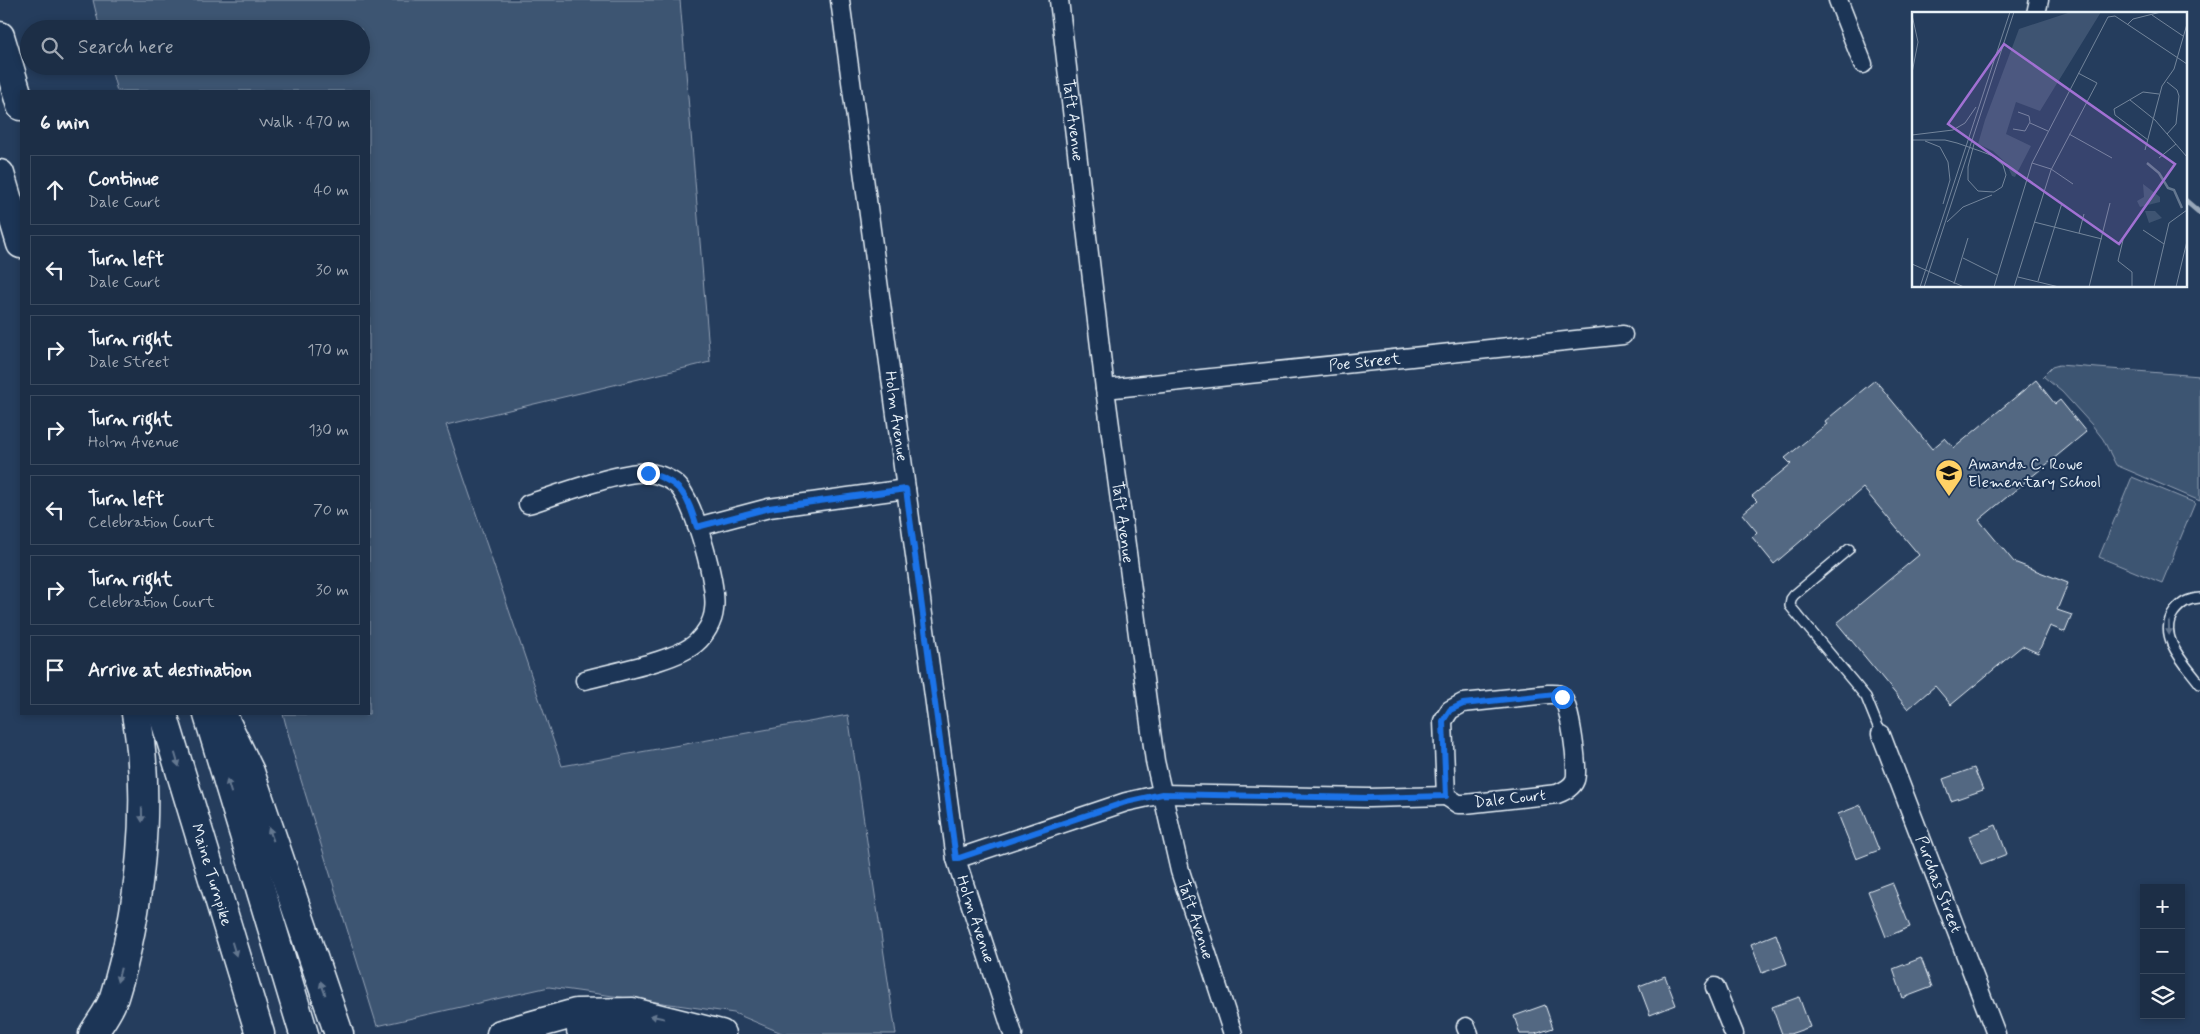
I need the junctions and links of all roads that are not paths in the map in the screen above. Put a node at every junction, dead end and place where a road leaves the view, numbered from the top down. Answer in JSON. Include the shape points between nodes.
{"nodes":[{"id":1,"x":840,"y":0,"type":"edge"},
{"id":2,"x":1059,"y":0,"type":"edge"},
{"id":3,"x":1838,"y":0,"type":"edge"},
{"id":4,"x":0,"y":36,"type":"edge"},
{"id":5,"x":1863,"y":64,"type":"dead end"},
{"id":6,"x":20,"y":103,"type":"edge"},
{"id":7,"x":0,"y":174,"type":"edge"},
{"id":8,"x":20,"y":241,"type":"edge"},
{"id":9,"x":1623,"y":335,"type":"dead end"},
{"id":10,"x":1105,"y":389,"type":"junction"},
{"id":11,"x":906,"y":489,"type":"junction"},
{"id":12,"x":528,"y":504,"type":"dead end"},
{"id":13,"x":697,"y":527,"type":"junction"},
{"id":14,"x":1849,"y":549,"type":"dead end"},
{"id":15,"x":2200,"y":598,"type":"edge"},
{"id":16,"x":585,"y":680,"type":"dead end"},
{"id":17,"x":2200,"y":684,"type":"edge"},
{"id":18,"x":136,"y":715,"type":"edge"},
{"id":19,"x":163,"y":715,"type":"edge"},
{"id":20,"x":207,"y":715,"type":"edge"},
{"id":21,"x":222,"y":715,"type":"edge"},
{"id":22,"x":1881,"y":734,"type":"joint"},
{"id":23,"x":1162,"y":794,"type":"junction"},
{"id":24,"x":1446,"y":796,"type":"junction"},
{"id":25,"x":956,"y":859,"type":"junction"},
{"id":26,"x":1715,"y":987,"type":"dead end"},
{"id":27,"x":93,"y":1034,"type":"edge"},
{"id":28,"x":260,"y":1034,"type":"edge"},
{"id":29,"x":304,"y":1034,"type":"edge"},
{"id":30,"x":339,"y":1034,"type":"edge"},
{"id":31,"x":501,"y":1034,"type":"edge"},
{"id":32,"x":565,"y":1034,"type":"edge"},
{"id":33,"x":654,"y":1034,"type":"edge"},
{"id":34,"x":721,"y":1034,"type":"edge"},
{"id":35,"x":1013,"y":1034,"type":"edge"},
{"id":36,"x":1233,"y":1034,"type":"edge"},
{"id":37,"x":1734,"y":1034,"type":"edge"},
{"id":38,"x":1996,"y":1034,"type":"edge"}],
"edges":[{"from":1,"to":11,"type":"street","name":"Holm Avenue"},
{"from":2,"to":10,"type":"street","name":"Taft Avenue"},
{"from":3,"to":5,"type":"street"},
{"from":4,"to":6,"type":"highway"},
{"from":7,"to":8,"type":"highway"},
{"from":9,"to":10,"type":"street","name":"Poe Street"},
{"from":10,"to":23,"type":"street","name":"Taft Avenue","via":[[1148,714]]},
{"from":11,"to":13,"type":"street","via":[[769,508]]},
{"from":11,"to":25,"type":"street","name":"Holm Avenue"},
{"from":12,"to":13,"type":"street","via":[[630,474],[648,473],[664,477],[678,486],[687,498]]},
{"from":13,"to":16,"type":"street","via":[[714,592],[714,611],[707,630],[696,643],[679,654]]},
{"from":14,"to":22,"type":"lane","via":[[1794,595],[1790,606],[1866,696]]},
{"from":15,"to":17,"type":"lane","one_way":true,"via":[[2186,600],[2168,620],[2168,633],[2175,649]]},
{"from":18,"to":27,"type":"highway","one_way":true,"via":[[141,741],[142,832],[133,917],[113,999]]},
{"from":19,"to":28,"type":"highway","name":"Maine Turnpike","one_way":true},
{"from":29,"to":20,"type":"highway","one_way":true},
{"from":30,"to":21,"type":"highway","one_way":true,"via":[[250,772]]},
{"from":22,"to":38,"type":"street","name":"Purchas Street"},
{"from":23,"to":24,"type":"street","via":[[1369,798]]},
{"from":23,"to":25,"type":"street","via":[[1126,802]]},
{"from":23,"to":36,"type":"street","name":"Taft Avenue","via":[[1180,871]]},
{"from":24,"to":24,"type":"street","name":"Dale Court","via":[[1443,721],[1450,710],[1463,704],[1556,694],[1562,697],[1569,712],[1576,775],[1570,787],[1557,794],[1465,804],[1458,804]]},
{"from":25,"to":35,"type":"street","name":"Holm Avenue"},
{"from":26,"to":37,"type":"street"},
{"from":34,"to":31,"type":"highway","one_way":true,"via":[[633,1012],[576,1013]]},
{"from":32,"to":33,"type":"highway","via":[[579,1030]]}]}
